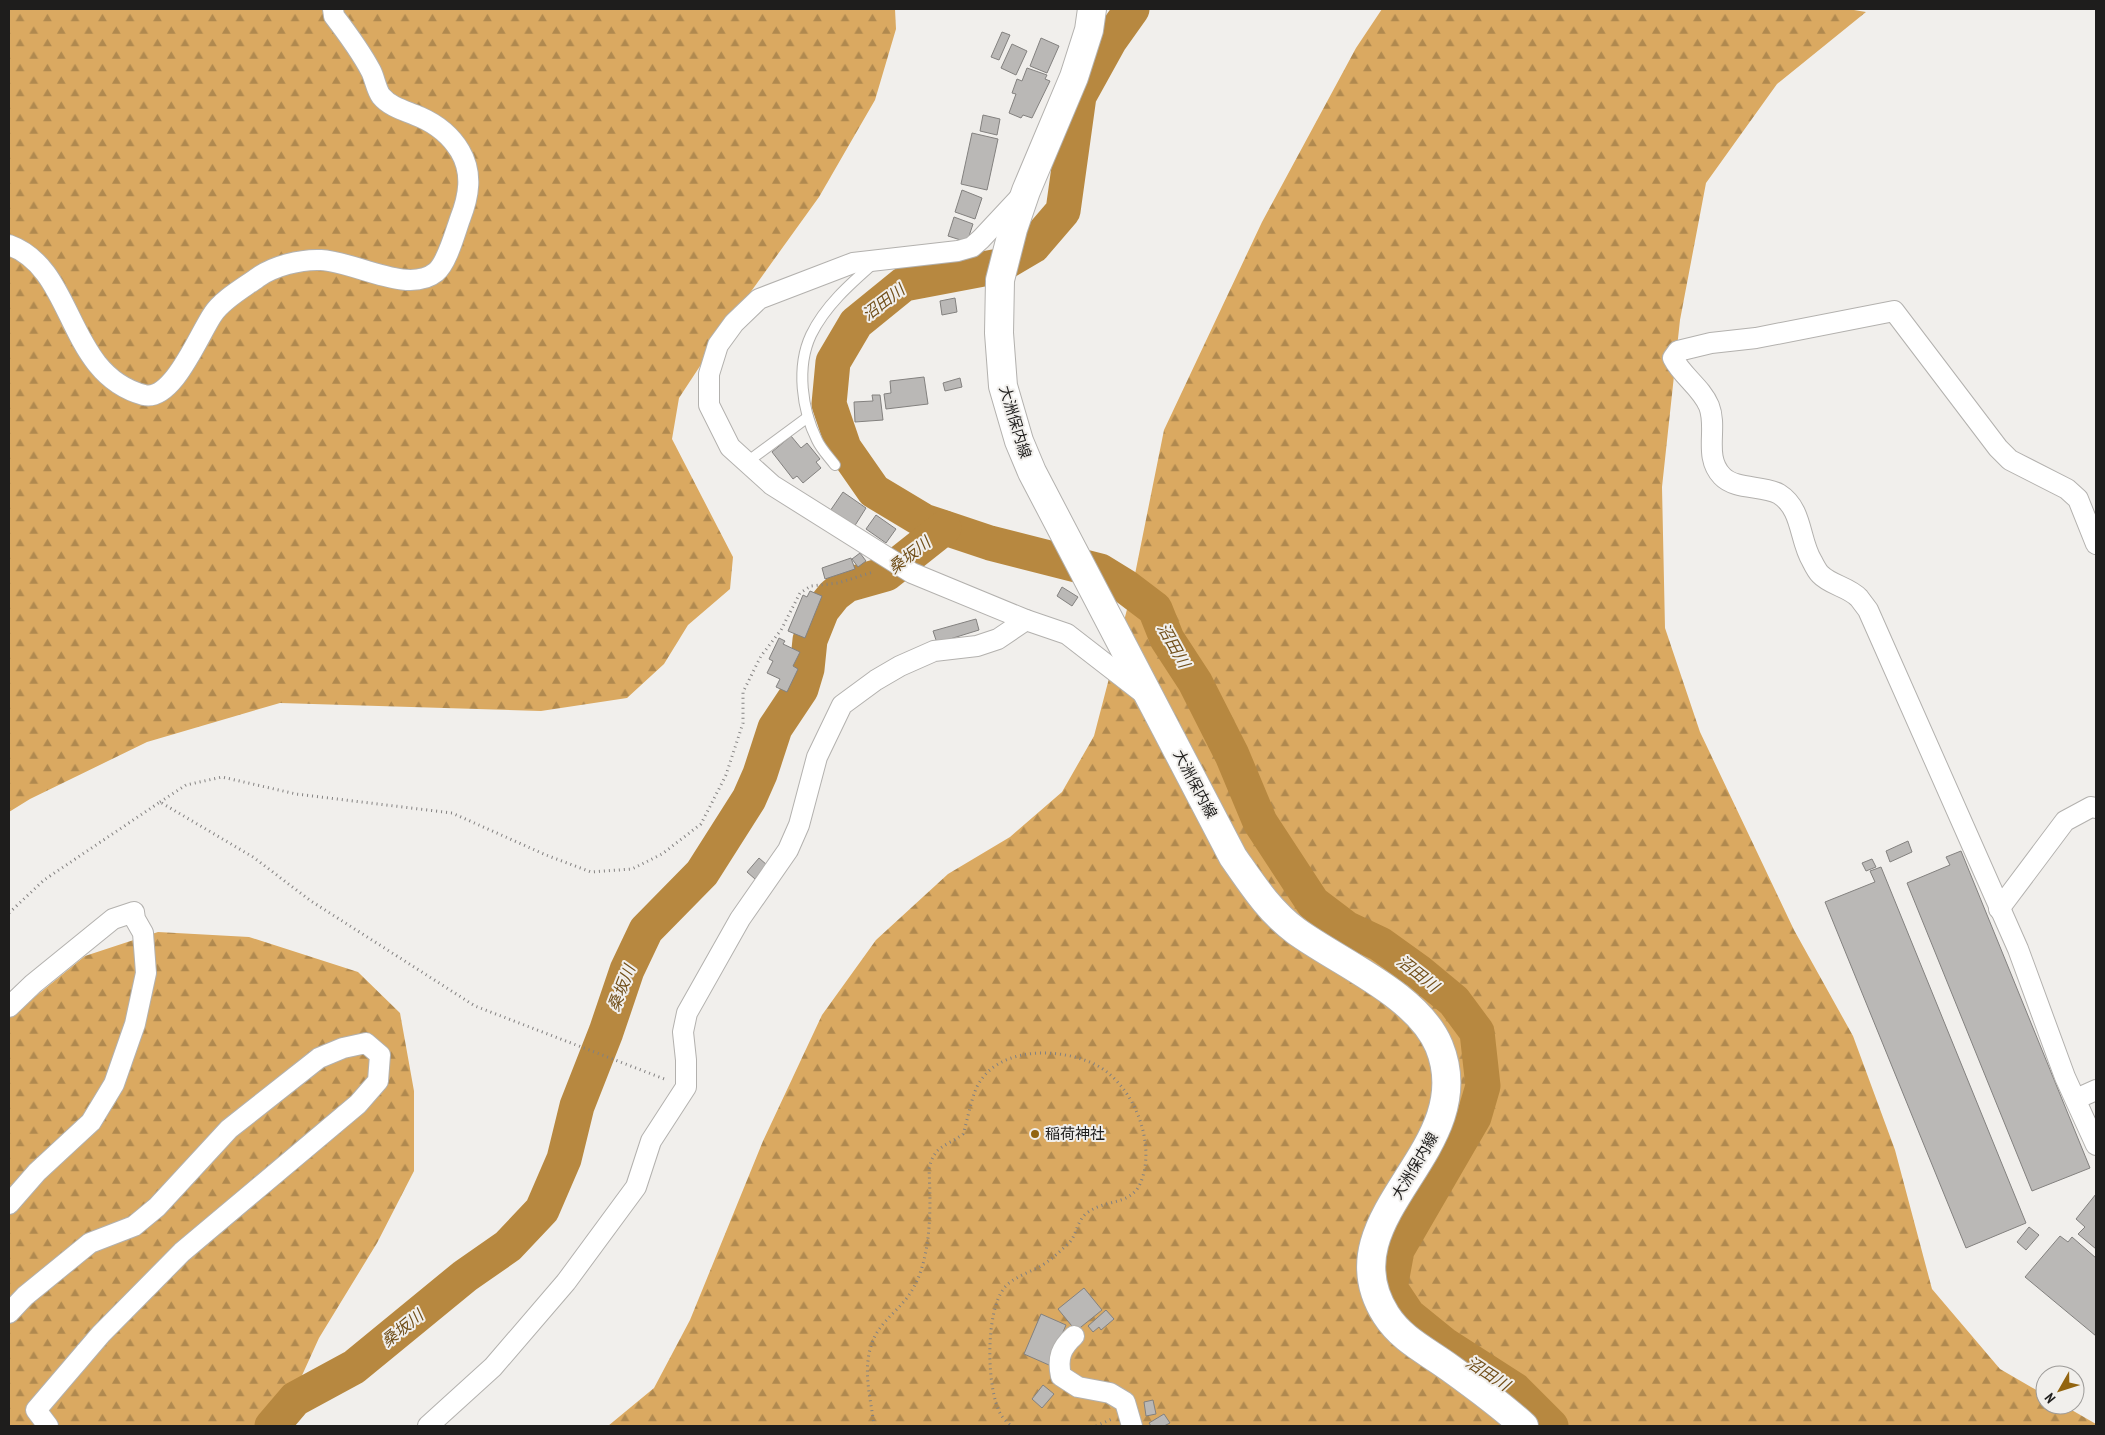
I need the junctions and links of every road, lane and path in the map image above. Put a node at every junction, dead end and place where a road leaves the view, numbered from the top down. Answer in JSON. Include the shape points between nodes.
{"nodes":[{"id":1,"x":333,"y":9,"type":"edge"},
{"id":2,"x":1092,"y":9,"type":"edge"},
{"id":3,"x":1026,"y":191,"type":"junction"},
{"id":4,"x":9,"y":245,"type":"edge"},
{"id":5,"x":877,"y":261,"type":"junction"},
{"id":6,"x":808,"y":417,"type":"junction"},
{"id":7,"x":747,"y":462,"type":"junction"},
{"id":8,"x":835,"y":465,"type":"dead end"},
{"id":9,"x":2096,"y":544,"type":"edge"},
{"id":10,"x":894,"y":562,"type":"junction"},
{"id":11,"x":1026,"y":620,"type":"junction"},
{"id":12,"x":1150,"y":698,"type":"junction"},
{"id":13,"x":160,"y":802,"type":"junction"},
{"id":14,"x":2096,"y":808,"type":"edge"},
{"id":15,"x":1998,"y":909,"type":"junction"},
{"id":16,"x":9,"y":913,"type":"edge"},
{"id":17,"x":9,"y":1007,"type":"edge"},
{"id":18,"x":686,"y":1087,"type":"junction"},
{"id":19,"x":2096,"y":1090,"type":"edge"},
{"id":20,"x":2076,"y":1099,"type":"junction"},
{"id":21,"x":2096,"y":1145,"type":"edge"},
{"id":22,"x":9,"y":1204,"type":"edge"},
{"id":23,"x":9,"y":1313,"type":"edge"},
{"id":24,"x":1074,"y":1336,"type":"dead end"},
{"id":25,"x":48,"y":1426,"type":"edge"},
{"id":26,"x":428,"y":1426,"type":"edge"},
{"id":27,"x":874,"y":1426,"type":"edge"},
{"id":28,"x":1011,"y":1426,"type":"edge"},
{"id":29,"x":1132,"y":1426,"type":"edge"},
{"id":30,"x":1524,"y":1426,"type":"edge"}],
"edges":[{"from":1,"to":4,"type":"street","via":[[334,16],[370,70],[381,96],[445,132],[468,166],[462,215],[438,271],[421,280],[402,280],[321,260],[289,264],[260,275],[214,312],[174,380],[161,392],[147,396],[127,388],[94,361],[43,268],[30,255]]},
{"from":2,"to":3,"type":"main road","name":"大洲保内線","via":[[1074,77]]},
{"from":3,"to":5,"type":"street","via":[[972,247]]},
{"from":3,"to":12,"type":"main road","name":"大洲保内線","via":[[1000,280],[1003,386],[1032,472]]},
{"from":5,"to":6,"type":"lane","via":[[848,286],[810,336],[802,385]]},
{"from":5,"to":7,"type":"street","via":[[853,263],[759,299],[734,323],[718,345],[709,374],[709,405],[730,447]]},
{"from":6,"to":7,"type":"lane"},
{"from":6,"to":8,"type":"lane","via":[[818,442]]},
{"from":7,"to":10,"type":"street","via":[[772,485]]},
{"from":9,"to":15,"type":"street","via":[[2078,500],[2067,489],[2010,460],[1998,448],[1894,311],[1756,338],[1711,343],[1678,351],[1673,358],[1680,372],[1709,406],[1714,464],[1722,477],[1780,495],[1802,526],[1804,544],[1820,574],[1858,597],[1868,610]]},
{"from":10,"to":11,"type":"street","via":[[912,573]]},
{"from":10,"to":13,"type":"path","via":[[880,570],[838,583],[811,586],[800,593],[781,630],[760,656],[743,692],[744,722],[726,775],[701,824],[662,854],[632,868],[591,872],[452,813],[296,794],[222,777],[186,785]]},
{"from":11,"to":12,"type":"street","via":[[1066,634]]},
{"from":11,"to":18,"type":"street","via":[[998,639],[977,646],[934,651],[900,666],[842,705],[817,757],[799,825],[788,850],[740,919],[687,1013],[683,1032]]},
{"from":12,"to":30,"type":"main road","name":"大洲保内線","via":[[1233,857],[1274,913],[1297,932],[1413,1009],[1430,1027],[1446,1069],[1447,1094],[1435,1135],[1377,1231],[1371,1274],[1386,1316],[1404,1338],[1449,1367]]},
{"from":13,"to":16,"type":"path","via":[[44,880]]},
{"from":13,"to":18,"type":"path","via":[[252,856],[312,901],[475,1006]]},
{"from":14,"to":15,"type":"street","via":[[2091,807],[2065,821]]},
{"from":15,"to":20,"type":"street","via":[[2018,949]]},
{"from":17,"to":22,"type":"street","via":[[113,919],[134,912],[143,933],[146,973],[135,1024],[114,1084],[91,1122],[37,1172]]},
{"from":18,"to":26,"type":"street","via":[[651,1141],[636,1187],[566,1282],[493,1367]]},
{"from":19,"to":20,"type":"street"},
{"from":20,"to":21,"type":"street"},
{"from":23,"to":25,"type":"street","via":[[90,1243],[134,1226],[157,1207],[229,1128],[319,1058],[366,1043],[380,1055],[378,1081],[358,1104],[182,1252],[101,1334],[36,1410]]},
{"from":24,"to":29,"type":"street","via":[[1065,1345],[1058,1361],[1061,1376],[1078,1387],[1110,1393],[1125,1402]]},
{"from":27,"to":28,"type":"path","via":[[868,1400],[867,1371],[872,1343],[885,1320],[908,1295],[927,1252],[932,1156],[943,1145],[964,1134],[979,1082],[993,1066],[1017,1056],[1066,1056],[1093,1063],[1116,1080],[1138,1111],[1146,1146],[1142,1179],[1133,1196],[1088,1212],[1079,1221],[1072,1240],[1041,1266],[1006,1286],[996,1302],[989,1360],[1001,1414]]}]}
